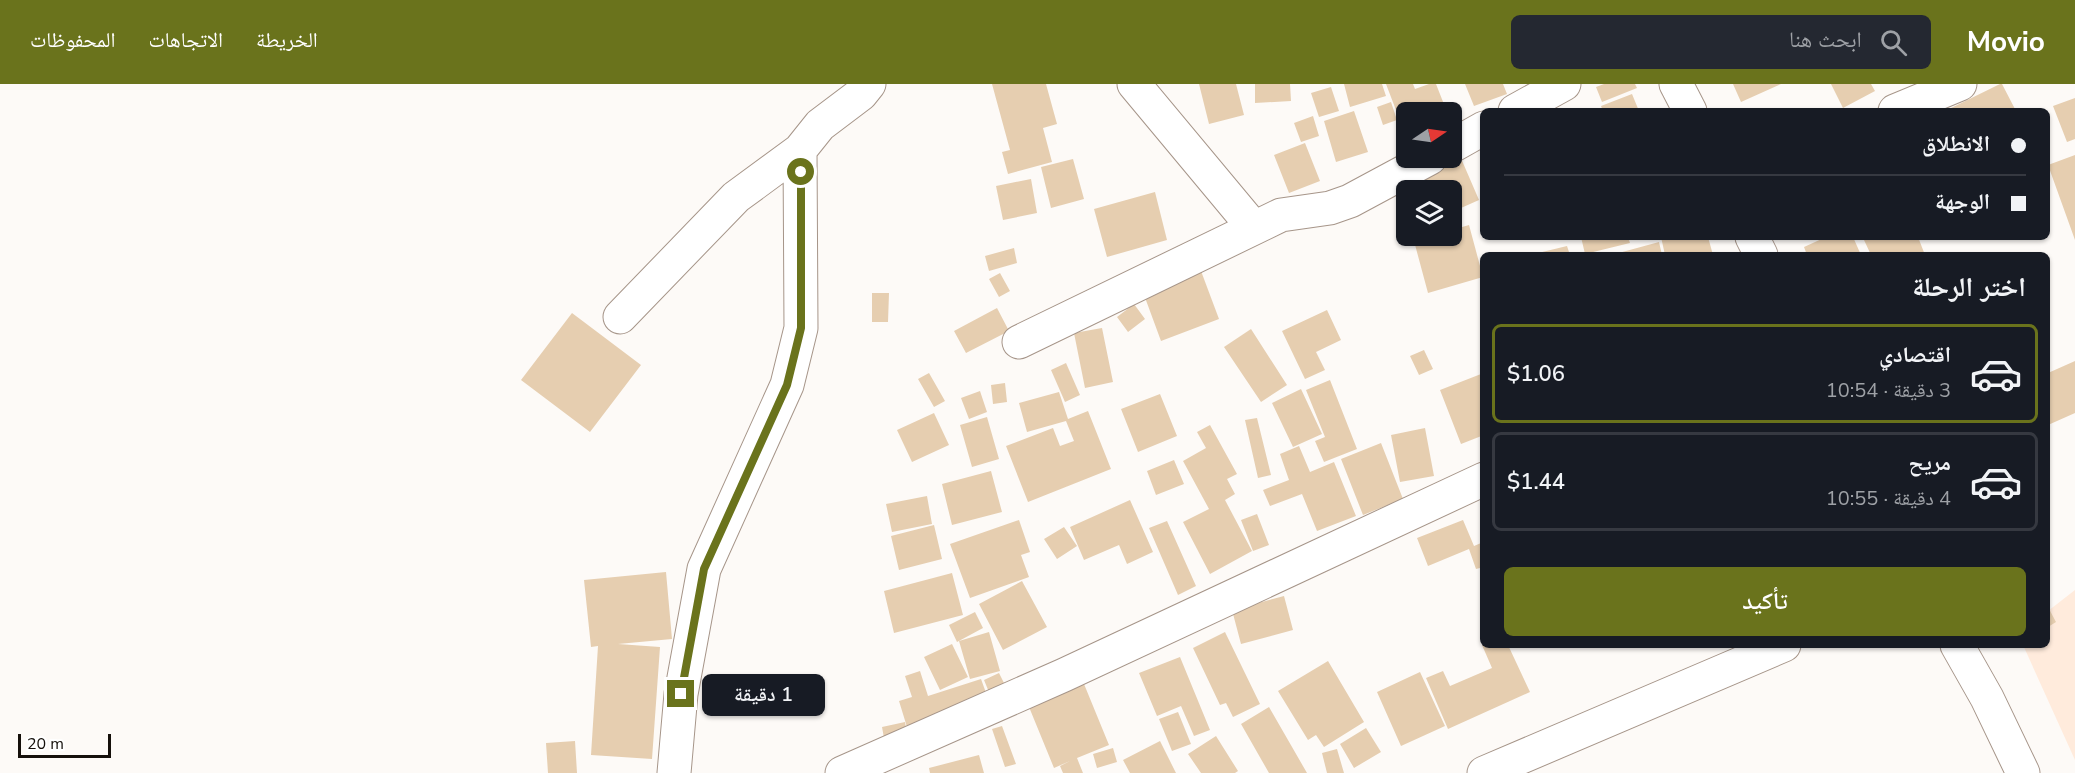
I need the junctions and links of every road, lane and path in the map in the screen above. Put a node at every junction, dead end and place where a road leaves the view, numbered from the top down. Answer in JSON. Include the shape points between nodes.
{"nodes":[{"id":1,"x":869,"y":84,"type":"edge"},
{"id":2,"x":1134,"y":84,"type":"edge"},
{"id":3,"x":1564,"y":84,"type":"edge"},
{"id":4,"x":1676,"y":84,"type":"edge"},
{"id":5,"x":1960,"y":84,"type":"edge"},
{"id":6,"x":1520,"y":108,"type":"edge"},
{"id":7,"x":1688,"y":108,"type":"edge"},
{"id":8,"x":1902,"y":108,"type":"edge"},
{"id":9,"x":1480,"y":130,"type":"edge"},
{"id":10,"x":1462,"y":140,"type":"edge"},
{"id":11,"x":800,"y":150,"type":"junction"},
{"id":12,"x":1411,"y":168,"type":"edge"},
{"id":13,"x":1254,"y":228,"type":"junction"},
{"id":14,"x":620,"y":317,"type":"dead end"},
{"id":15,"x":1019,"y":342,"type":"dead end"},
{"id":16,"x":1480,"y":480,"type":"edge"},
{"id":17,"x":1777,"y":648,"type":"edge"},
{"id":18,"x":1960,"y":648,"type":"edge"},
{"id":19,"x":674,"y":773,"type":"edge"},
{"id":20,"x":842,"y":773,"type":"edge"},
{"id":21,"x":1484,"y":773,"type":"edge"},
{"id":22,"x":2023,"y":773,"type":"edge"}],
"edges":[{"from":1,"to":11,"type":"street","via":[[820,125]]},
{"from":2,"to":13,"type":"street"},
{"from":3,"to":6,"type":"street"},
{"from":4,"to":7,"type":"street"},
{"from":5,"to":8,"type":"street"},
{"from":9,"to":10,"type":"street"},
{"from":11,"to":14,"type":"street","via":[[736,197]]},
{"from":11,"to":19,"type":"street","via":[[801,328],[797,348],[787,385],[704,569],[681,694]]},
{"from":12,"to":13,"type":"street","via":[[1350,201],[1281,215]]},
{"from":13,"to":15,"type":"street"},
{"from":16,"to":20,"type":"street","via":[[1075,670]]},
{"from":17,"to":21,"type":"street"},
{"from":18,"to":22,"type":"street"}]}
